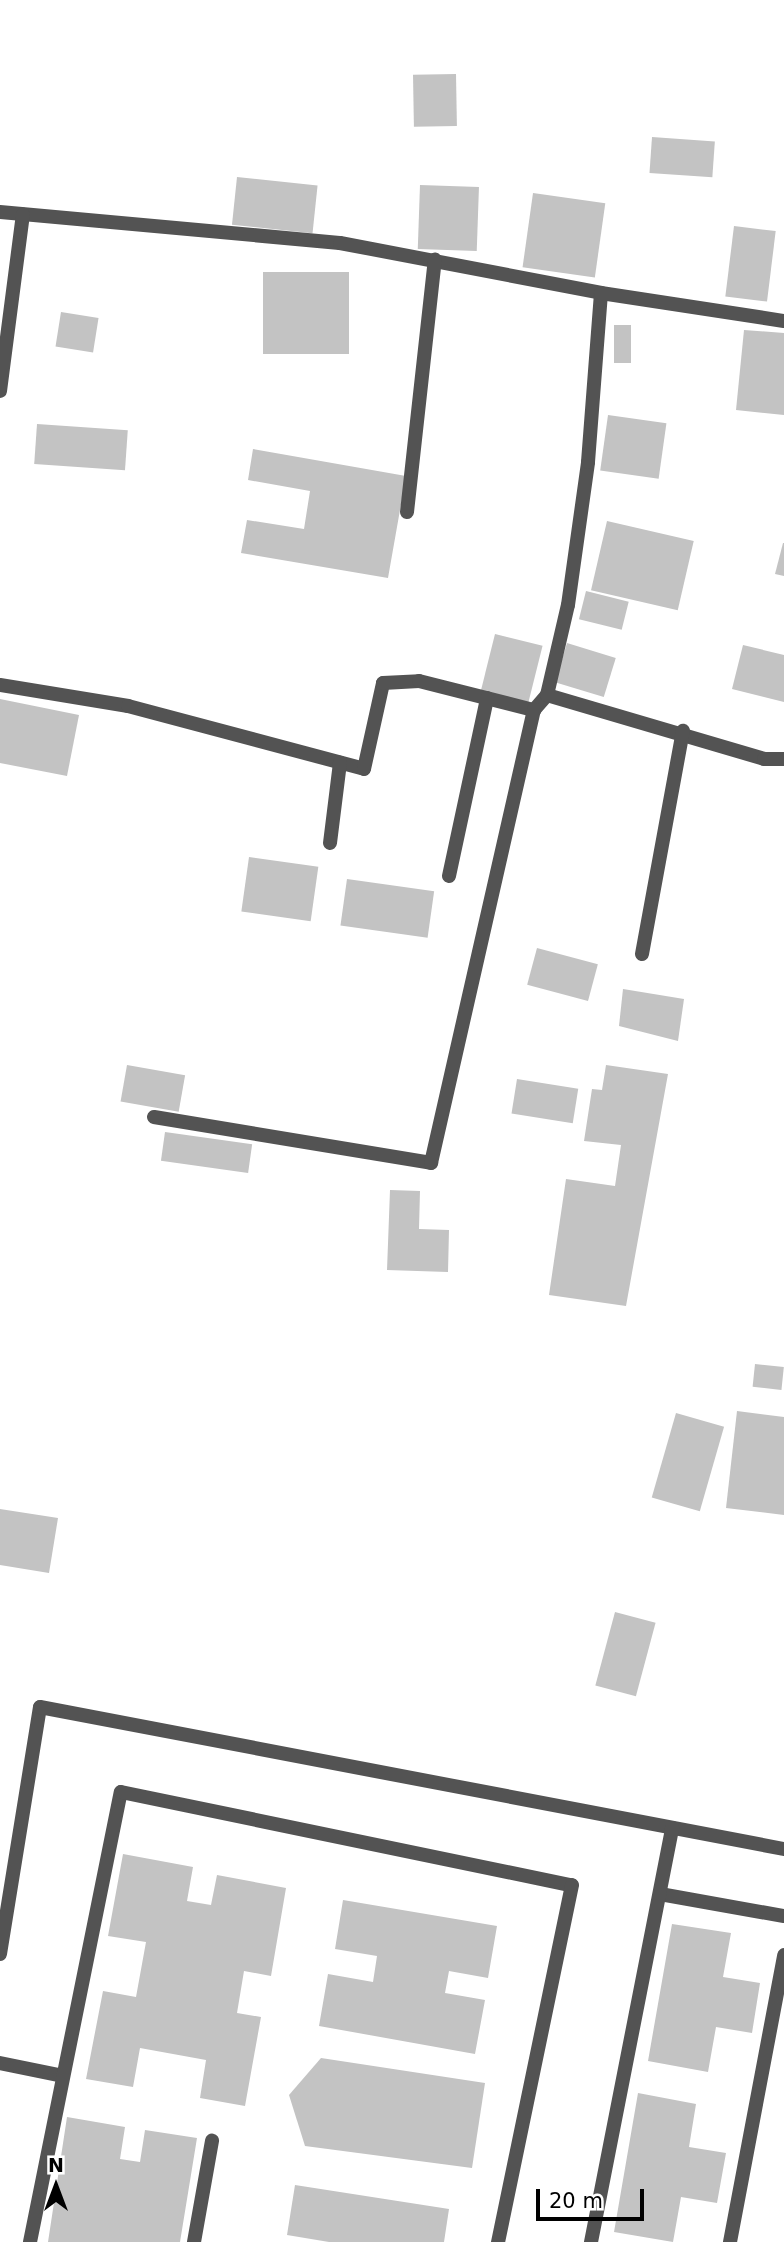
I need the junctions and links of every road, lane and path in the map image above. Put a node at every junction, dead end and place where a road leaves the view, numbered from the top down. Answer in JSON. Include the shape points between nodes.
{"nodes":[{"id":1,"x":0,"y":212,"type":"edge"},
{"id":2,"x":23,"y":214,"type":"junction"},
{"id":3,"x":435,"y":260,"type":"junction"},
{"id":4,"x":601,"y":293,"type":"junction"},
{"id":5,"x":784,"y":321,"type":"edge"},
{"id":6,"x":0,"y":391,"type":"edge"},
{"id":7,"x":407,"y":512,"type":"dead end"},
{"id":8,"x":0,"y":685,"type":"edge"},
{"id":9,"x":547,"y":695,"type":"junction"},
{"id":10,"x":488,"y":698,"type":"junction"},
{"id":11,"x":534,"y":710,"type":"junction"},
{"id":12,"x":683,"y":732,"type":"junction"},
{"id":13,"x":784,"y":759,"type":"edge"},
{"id":14,"x":340,"y":763,"type":"junction"},
{"id":15,"x":330,"y":843,"type":"dead end"},
{"id":16,"x":449,"y":876,"type":"dead end"},
{"id":17,"x":642,"y":954,"type":"dead end"},
{"id":18,"x":154,"y":1117,"type":"dead end"},
{"id":19,"x":672,"y":1828,"type":"junction"},
{"id":20,"x":784,"y":1849,"type":"edge"},
{"id":21,"x":660,"y":1894,"type":"junction"},
{"id":22,"x":784,"y":1916,"type":"edge"},
{"id":23,"x":0,"y":1954,"type":"edge"},
{"id":24,"x":784,"y":1955,"type":"edge"},
{"id":25,"x":0,"y":2063,"type":"edge"},
{"id":26,"x":64,"y":2076,"type":"junction"},
{"id":27,"x":212,"y":2141,"type":"dead end"},
{"id":28,"x":30,"y":2242,"type":"edge"},
{"id":29,"x":194,"y":2242,"type":"edge"},
{"id":30,"x":498,"y":2242,"type":"edge"},
{"id":31,"x":591,"y":2242,"type":"edge"},
{"id":32,"x":730,"y":2242,"type":"edge"}],
"edges":[{"from":1,"to":2,"type":"street"},
{"from":2,"to":3,"type":"street","via":[[340,243]]},
{"from":2,"to":6,"type":"street"},
{"from":3,"to":4,"type":"street"},
{"from":3,"to":7,"type":"street"},
{"from":4,"to":5,"type":"street"},
{"from":4,"to":9,"type":"street","via":[[588,462],[568,605]]},
{"from":8,"to":14,"type":"street","via":[[128,706]]},
{"from":9,"to":11,"type":"street"},
{"from":9,"to":12,"type":"street"},
{"from":10,"to":11,"type":"street"},
{"from":10,"to":14,"type":"street","via":[[419,681],[383,683],[364,769]]},
{"from":10,"to":16,"type":"street"},
{"from":11,"to":18,"type":"street","via":[[431,1163]]},
{"from":12,"to":13,"type":"street","via":[[764,759]]},
{"from":12,"to":17,"type":"street"},
{"from":14,"to":15,"type":"street"},
{"from":19,"to":20,"type":"street"},
{"from":19,"to":21,"type":"street"},
{"from":19,"to":23,"type":"street","via":[[40,1707]]},
{"from":21,"to":22,"type":"street"},
{"from":21,"to":31,"type":"street"},
{"from":24,"to":32,"type":"street"},
{"from":25,"to":26,"type":"street"},
{"from":26,"to":28,"type":"street"},
{"from":26,"to":30,"type":"street","via":[[121,1792],[572,1885]]},
{"from":27,"to":29,"type":"street"}]}
